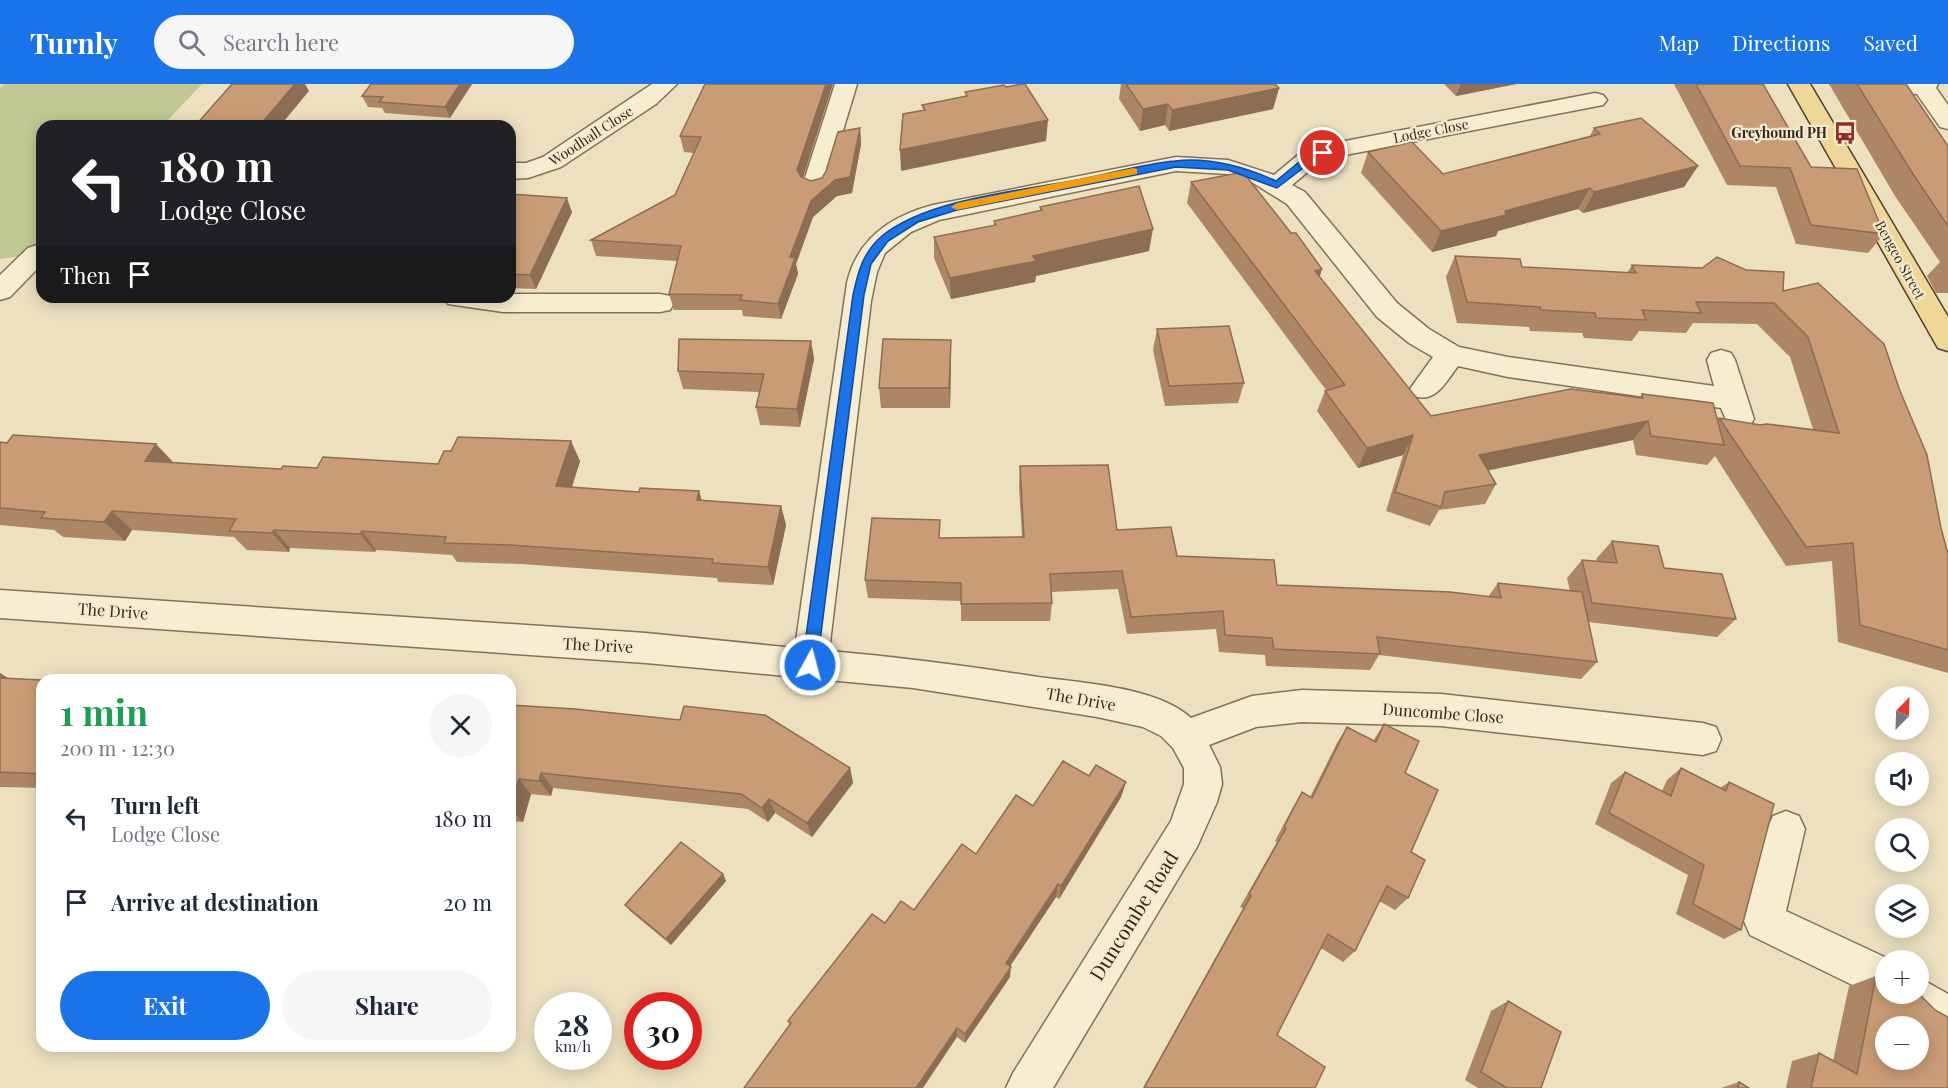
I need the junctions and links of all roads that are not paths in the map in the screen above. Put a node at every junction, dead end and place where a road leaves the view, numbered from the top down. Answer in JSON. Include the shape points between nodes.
{"nodes":[{"id":1,"x":666,"y":84,"type":"edge"},
{"id":2,"x":846,"y":84,"type":"edge"},
{"id":3,"x":1799,"y":84,"type":"edge"},
{"id":4,"x":1865,"y":84,"type":"edge"},
{"id":5,"x":1925,"y":86,"type":"edge"},
{"id":6,"x":1595,"y":100,"type":"dead end"},
{"id":7,"x":1948,"y":122,"type":"edge"},
{"id":8,"x":516,"y":173,"type":"edge"},
{"id":9,"x":1277,"y":185,"type":"junction"},
{"id":10,"x":814,"y":188,"type":"edge"},
{"id":11,"x":36,"y":255,"type":"edge"},
{"id":12,"x":0,"y":291,"type":"edge"},
{"id":13,"x":516,"y":303,"type":"edge"},
{"id":14,"x":660,"y":303,"type":"dead end"},
{"id":15,"x":1948,"y":341,"type":"edge"},
{"id":16,"x":1452,"y":355,"type":"junction"},
{"id":17,"x":1721,"y":360,"type":"dead end"},
{"id":18,"x":1424,"y":389,"type":"dead end"},
{"id":19,"x":1733,"y":399,"type":"junction"},
{"id":20,"x":1743,"y":432,"type":"edge"},
{"id":21,"x":0,"y":604,"type":"edge"},
{"id":22,"x":810,"y":665,"type":"junction"},
{"id":23,"x":1186,"y":736,"type":"junction"},
{"id":24,"x":1703,"y":739,"type":"dead end"},
{"id":25,"x":1786,"y":829,"type":"dead end"},
{"id":26,"x":1875,"y":974,"type":"edge"},
{"id":27,"x":1926,"y":1004,"type":"edge"},
{"id":28,"x":1948,"y":1018,"type":"edge"},
{"id":29,"x":1028,"y":1088,"type":"edge"}],
"edges":[{"from":1,"to":8,"type":"street","name":"Woodhall Close","via":[[552,162]]},
{"from":2,"to":10,"type":"street"},
{"from":3,"to":15,"type":"main road","name":"Bengeo Street"},
{"from":4,"to":5,"type":"street"},
{"from":5,"to":7,"type":"street"},
{"from":6,"to":9,"type":"street","name":"Lodge Close","via":[[1323,153],[1307,160]]},
{"from":9,"to":16,"type":"street","via":[[1310,212],[1387,310],[1419,336]]},
{"from":9,"to":22,"type":"street","via":[[1228,166],[1176,164],[956,207],[914,220],[885,239],[865,263],[856,312]]},
{"from":11,"to":12,"type":"street"},
{"from":13,"to":14,"type":"street"},
{"from":16,"to":18,"type":"street"},
{"from":16,"to":19,"type":"street","via":[[1508,368]]},
{"from":17,"to":19,"type":"street"},
{"from":19,"to":20,"type":"street"},
{"from":21,"to":22,"type":"street","name":"The Drive","via":[[646,648]]},
{"from":22,"to":23,"type":"street","name":"The Drive","via":[[913,673],[1097,701],[1149,712]]},
{"from":23,"to":24,"type":"street","name":"Duncombe Close","via":[[1252,712],[1302,706],[1441,710]]},
{"from":23,"to":29,"type":"street","name":"Duncombe Road","via":[[1202,767],[1203,784],[1184,834]]},
{"from":25,"to":26,"type":"street","via":[[1764,921]]},
{"from":27,"to":28,"type":"street"}]}
